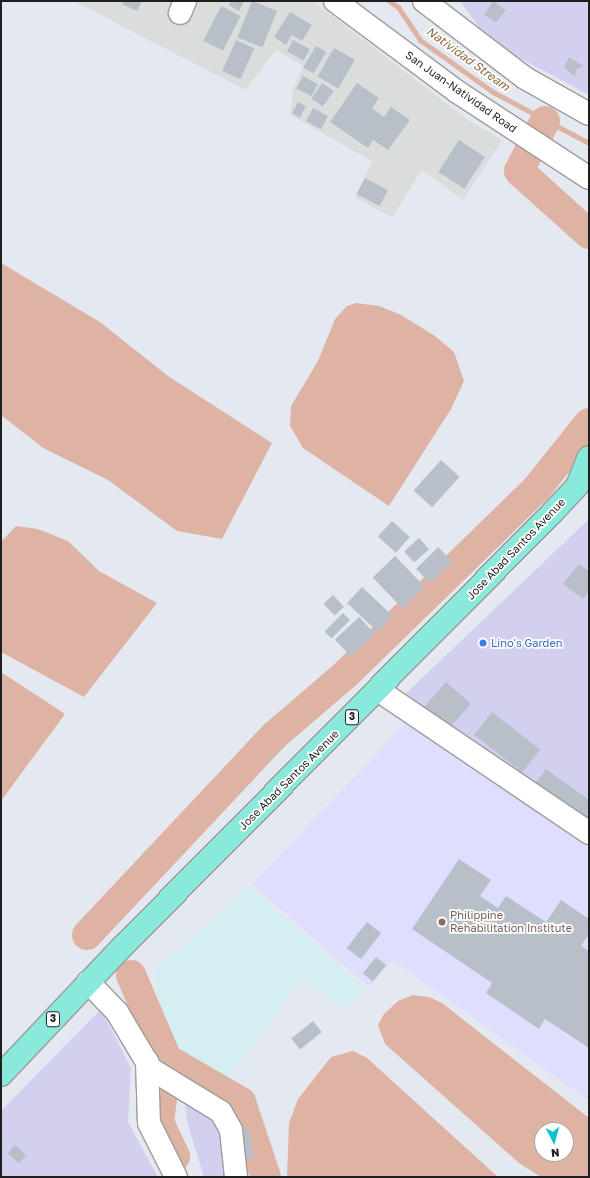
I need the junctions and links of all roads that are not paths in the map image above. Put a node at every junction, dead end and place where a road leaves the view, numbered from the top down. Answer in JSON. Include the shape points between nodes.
{"nodes":[{"id":1,"x":335,"y":1,"type":"edge"},
{"id":2,"x":424,"y":1,"type":"edge"},
{"id":3,"x":589,"y":114,"type":"edge"},
{"id":4,"x":589,"y":178,"type":"edge"},
{"id":5,"x":589,"y":457,"type":"edge"},
{"id":6,"x":583,"y":483,"type":"edge"},
{"id":7,"x":378,"y":690,"type":"junction"},
{"id":8,"x":589,"y":833,"type":"edge"},
{"id":9,"x":88,"y":982,"type":"junction"},
{"id":10,"x":149,"y":1064,"type":"junction"},
{"id":11,"x":1,"y":1075,"type":"edge"},
{"id":12,"x":176,"y":1177,"type":"edge"},
{"id":13,"x":236,"y":1177,"type":"edge"}],
"edges":[{"from":1,"to":4,"type":"street","name":"San Juan-Natividad Road","via":[[550,155]]},
{"from":2,"to":3,"type":"street","via":[[525,78]]},
{"from":5,"to":6,"type":"highway","name":"Jose Abad Santos Avenue","number":"3"},
{"from":6,"to":7,"type":"highway","name":"Jose Abad Santos Avenue","number":"3"},
{"from":7,"to":8,"type":"street"},
{"from":7,"to":9,"type":"highway","name":"Jose Abad Santos Avenue","number":"3"},
{"from":9,"to":10,"type":"street","via":[[117,1012]]},
{"from":9,"to":11,"type":"highway","name":"Jose Abad Santos Avenue","number":"3"},
{"from":10,"to":12,"type":"street","via":[[149,1123]]},
{"from":10,"to":13,"type":"street","via":[[221,1112],[231,1130]]}]}
